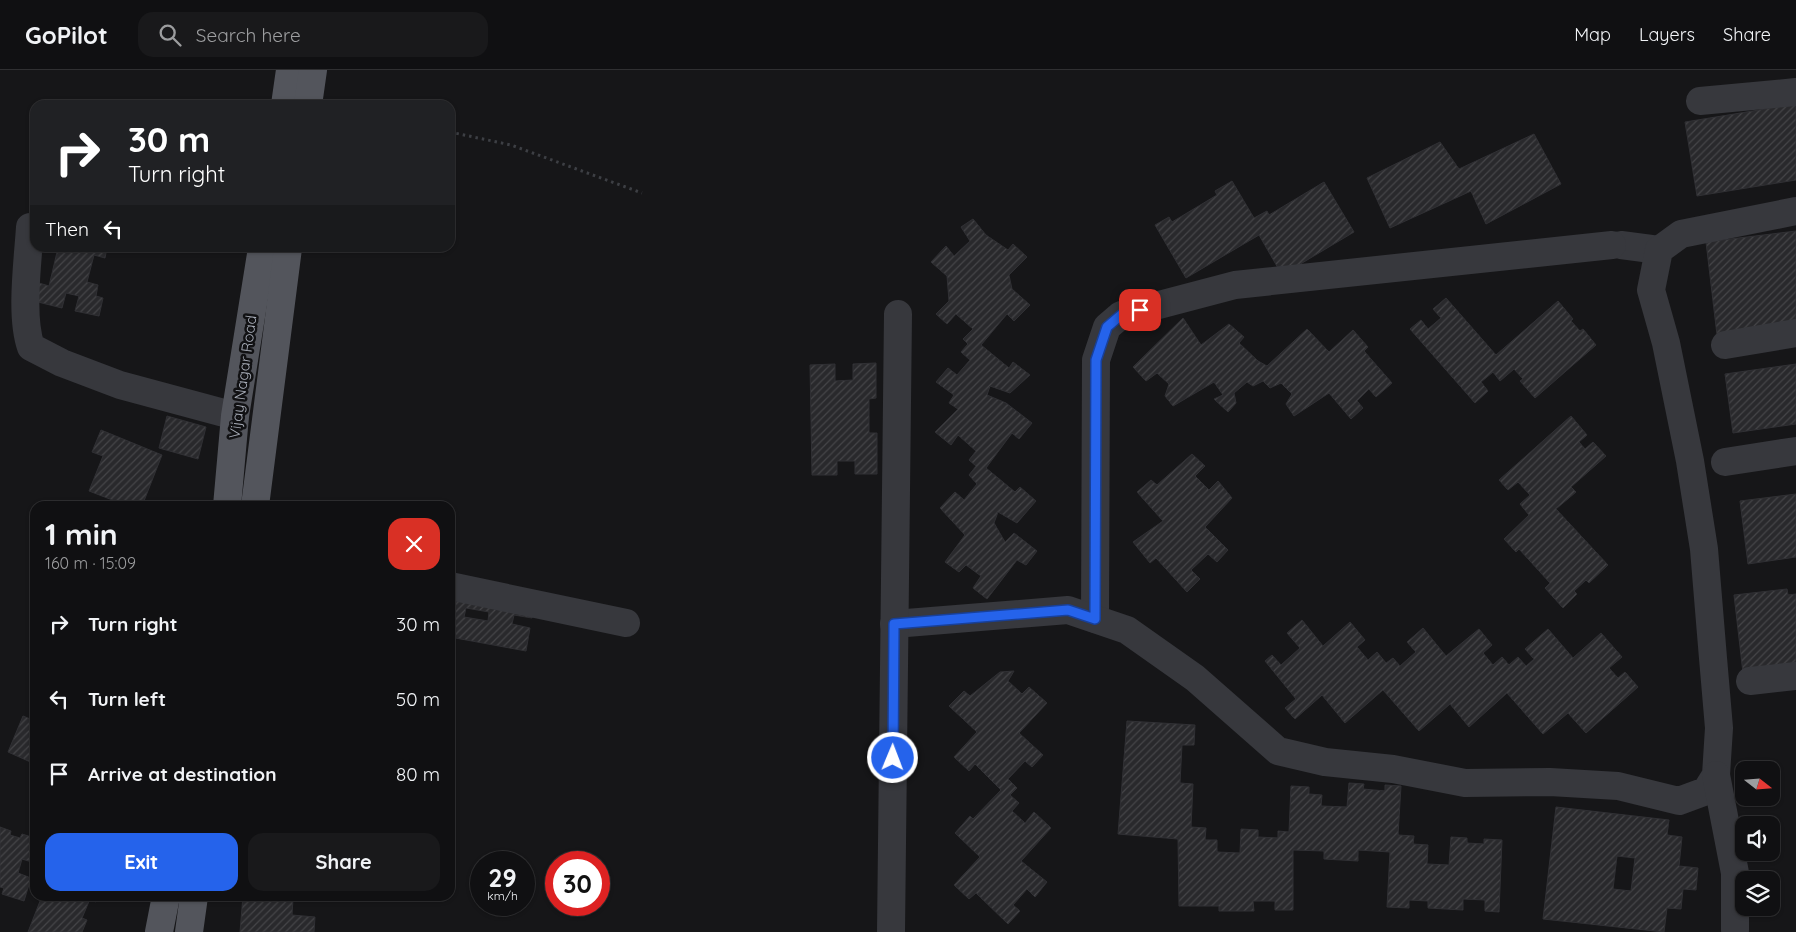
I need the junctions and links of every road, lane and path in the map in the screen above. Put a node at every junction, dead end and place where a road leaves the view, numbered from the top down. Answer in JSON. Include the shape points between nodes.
{"nodes":[{"id":1,"x":290,"y":70,"type":"edge"},
{"id":2,"x":313,"y":70,"type":"edge"},
{"id":3,"x":1796,"y":92,"type":"edge"},
{"id":4,"x":286,"y":100,"type":"edge"},
{"id":5,"x":309,"y":100,"type":"edge"},
{"id":6,"x":1700,"y":101,"type":"dead end"},
{"id":7,"x":455,"y":133,"type":"edge"},
{"id":8,"x":642,"y":193,"type":"dead end"},
{"id":9,"x":1796,"y":211,"type":"edge"},
{"id":10,"x":30,"y":227,"type":"dead end"},
{"id":11,"x":1659,"y":250,"type":"junction"},
{"id":12,"x":261,"y":252,"type":"edge"},
{"id":13,"x":287,"y":252,"type":"edge"},
{"id":14,"x":898,"y":314,"type":"dead end"},
{"id":15,"x":1796,"y":333,"type":"edge"},
{"id":16,"x":1724,"y":345,"type":"dead end"},
{"id":17,"x":235,"y":416,"type":"junction"},
{"id":18,"x":1796,"y":451,"type":"edge"},
{"id":19,"x":1725,"y":462,"type":"dead end"},
{"id":20,"x":228,"y":501,"type":"edge"},
{"id":21,"x":256,"y":501,"type":"edge"},
{"id":22,"x":455,"y":587,"type":"edge"},
{"id":23,"x":1095,"y":619,"type":"junction"},
{"id":24,"x":626,"y":622,"type":"dead end"},
{"id":25,"x":894,"y":624,"type":"junction"},
{"id":26,"x":1796,"y":676,"type":"edge"},
{"id":27,"x":1750,"y":680,"type":"dead end"},
{"id":28,"x":1716,"y":775,"type":"junction"},
{"id":29,"x":165,"y":901,"type":"edge"},
{"id":30,"x":193,"y":901,"type":"edge"},
{"id":31,"x":891,"y":921,"type":"edge"},
{"id":32,"x":1735,"y":930,"type":"dead end"},
{"id":33,"x":159,"y":932,"type":"edge"},
{"id":34,"x":189,"y":932,"type":"edge"}],
"edges":[{"from":1,"to":4,"type":"main road"},
{"from":2,"to":5,"type":"main road"},
{"from":3,"to":6,"type":"street"},
{"from":7,"to":8,"type":"path","via":[[511,145]]},
{"from":9,"to":11,"type":"street","via":[[1681,234]]},
{"from":10,"to":17,"type":"street","via":[[26,334],[31,347],[62,363],[120,385]]},
{"from":11,"to":23,"type":"street","via":[[1617,245],[1235,285],[1121,315],[1107,327],[1096,360]]},
{"from":11,"to":28,"type":"street","via":[[1651,290],[1668,353],[1704,549],[1719,728]]},
{"from":12,"to":17,"type":"main road","name":"Vijay Nagar Road"},
{"from":13,"to":21,"type":"main road","name":"Vijay Nagar Road"},
{"from":14,"to":25,"type":"street"},
{"from":15,"to":16,"type":"street"},
{"from":17,"to":20,"type":"main road","name":"Vijay Nagar Road"},
{"from":18,"to":19,"type":"street"},
{"from":22,"to":24,"type":"street"},
{"from":23,"to":25,"type":"street","via":[[1068,610]]},
{"from":23,"to":28,"type":"street","via":[[1127,630],[1194,678],[1278,751],[1325,762],[1393,769],[1465,783],[1550,782],[1618,786],[1679,800],[1706,791]]},
{"from":25,"to":31,"type":"street"},
{"from":26,"to":27,"type":"street"},
{"from":28,"to":32,"type":"street","via":[[1735,873]]},
{"from":29,"to":33,"type":"main road"},
{"from":30,"to":34,"type":"main road"}]}
